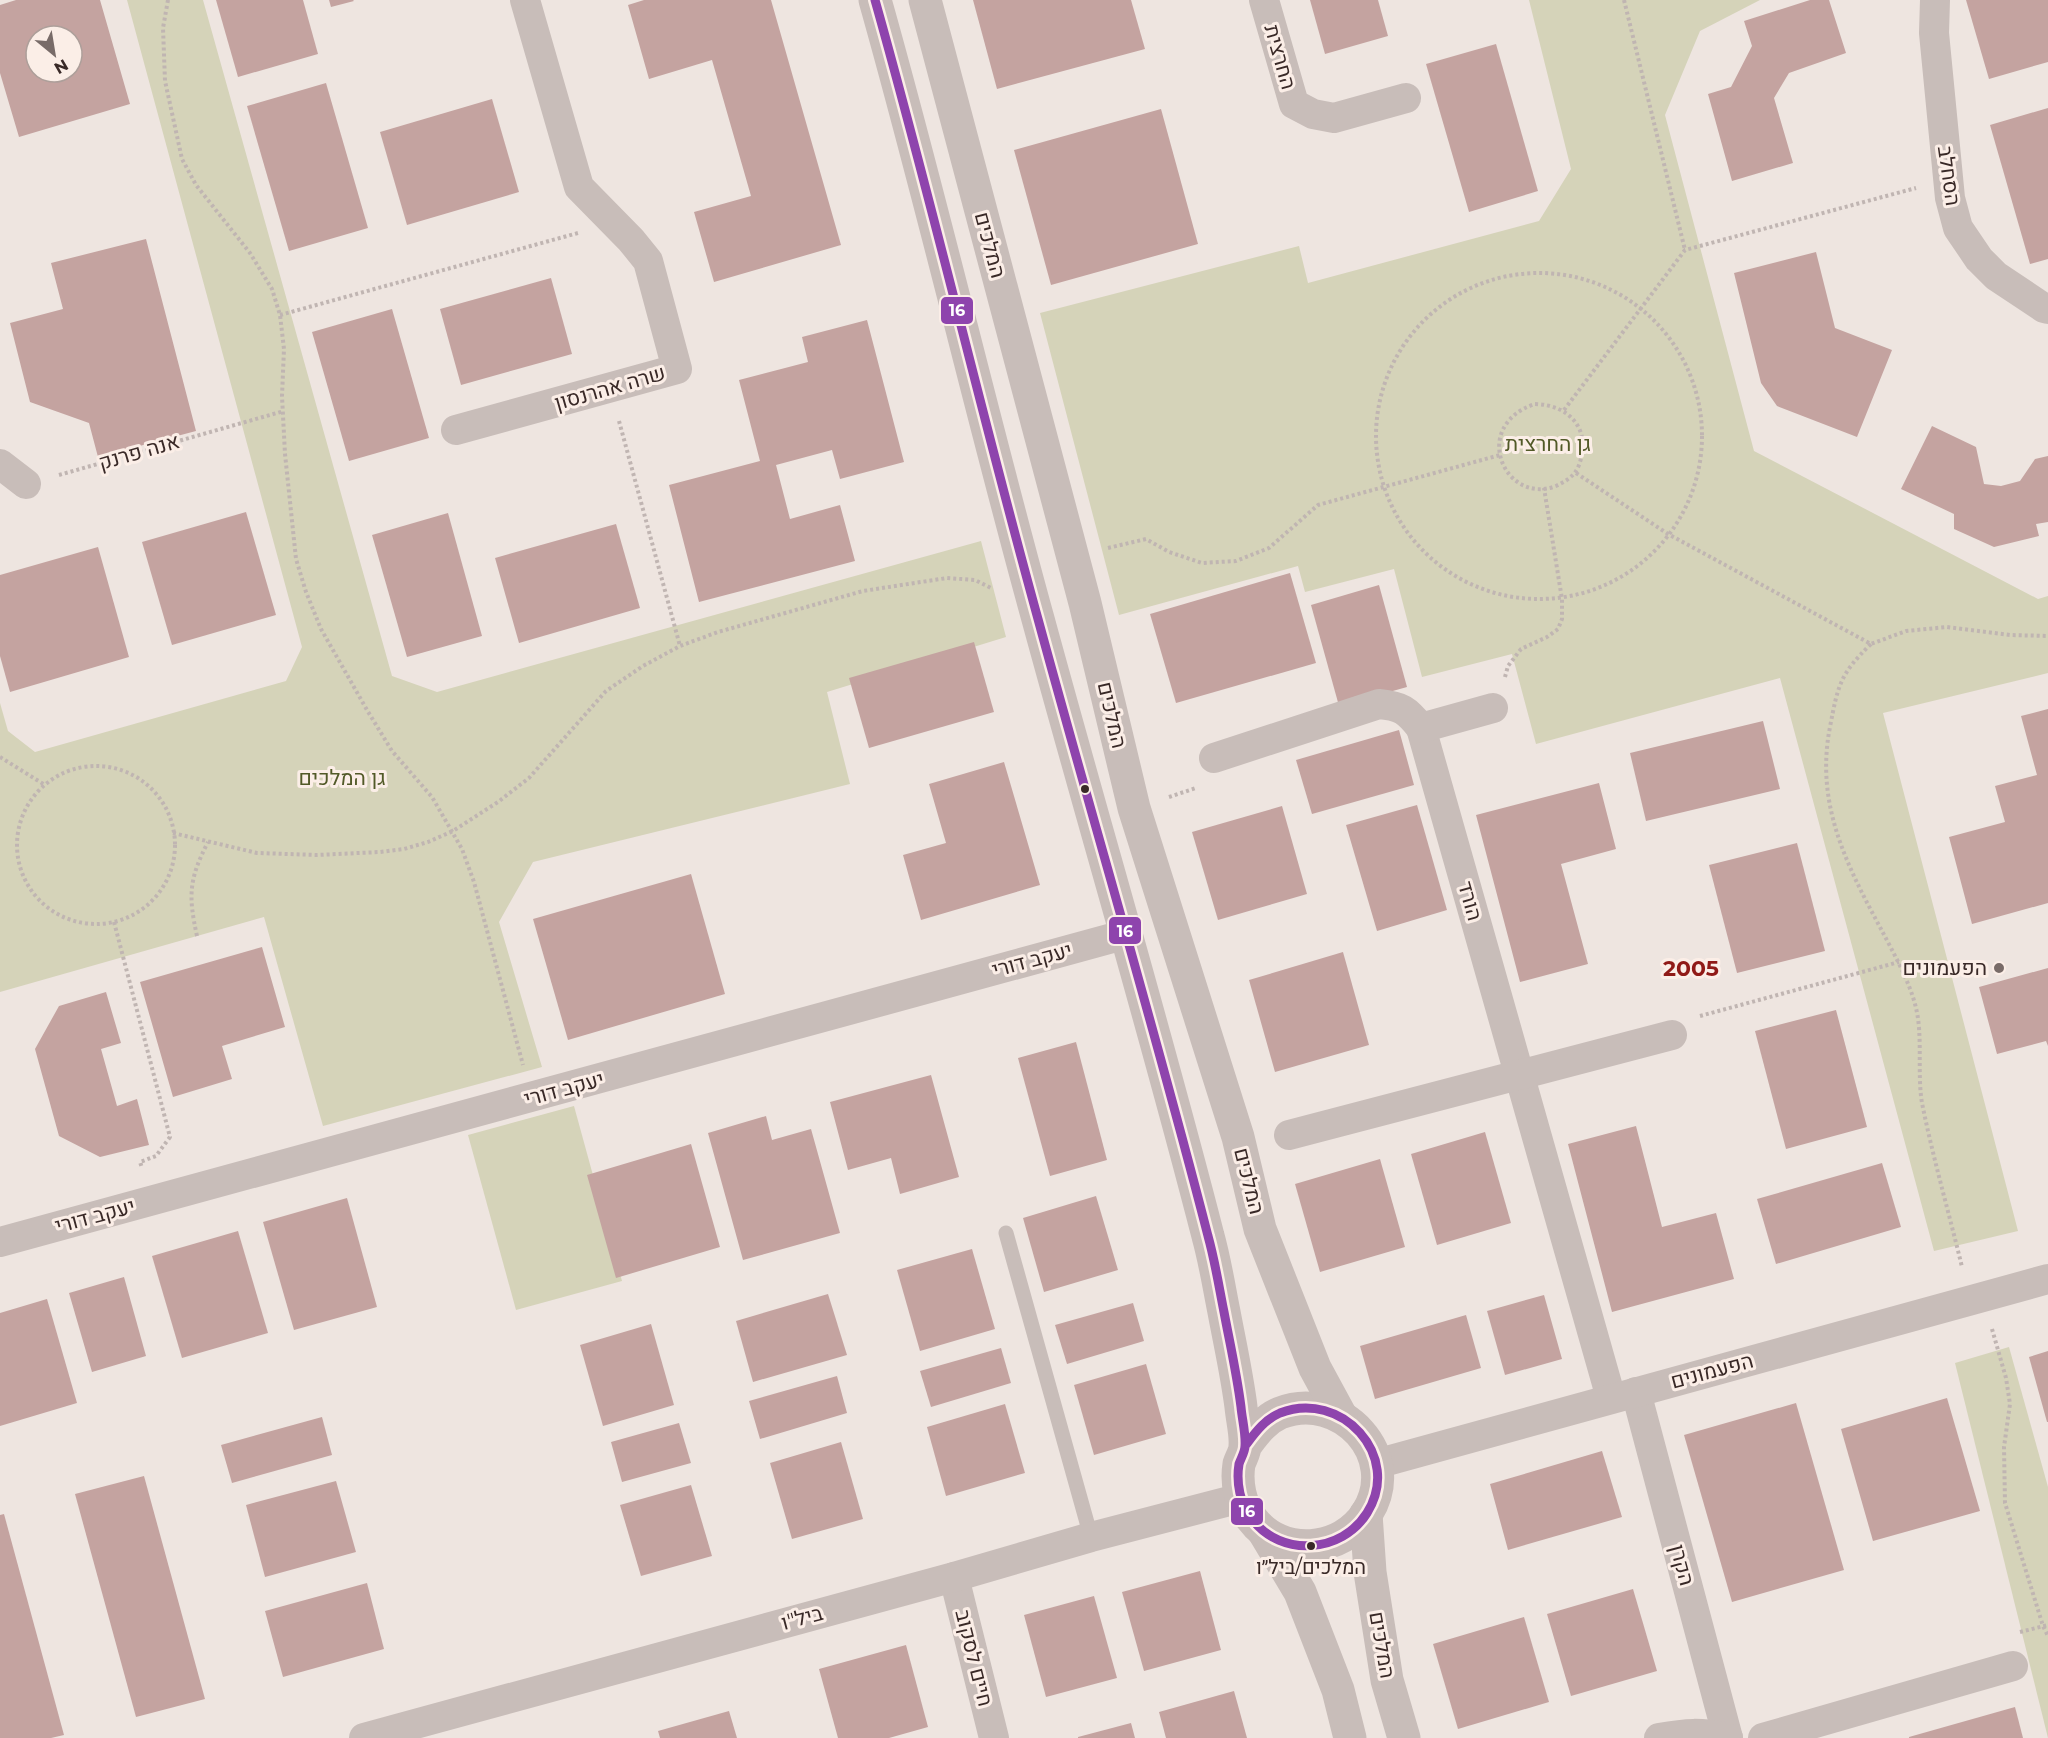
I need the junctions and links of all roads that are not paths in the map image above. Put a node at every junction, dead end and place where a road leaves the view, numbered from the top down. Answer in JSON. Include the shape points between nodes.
{"nodes":[{"id":1,"x":525,"y":0,"type":"edge"},
{"id":2,"x":875,"y":0,"type":"edge"},
{"id":3,"x":925,"y":0,"type":"edge"},
{"id":4,"x":1264,"y":0,"type":"edge"},
{"id":5,"x":1935,"y":0,"type":"edge"},
{"id":6,"x":1406,"y":98,"type":"dead end"},
{"id":7,"x":2048,"y":309,"type":"edge"},
{"id":8,"x":456,"y":430,"type":"dead end"},
{"id":9,"x":0,"y":464,"type":"edge"},
{"id":10,"x":26,"y":484,"type":"road end"},
{"id":11,"x":1493,"y":708,"type":"road end"},
{"id":12,"x":1421,"y":728,"type":"junction"},
{"id":13,"x":1214,"y":758,"type":"dead end"},
{"id":14,"x":1127,"y":934,"type":"junction"},
{"id":15,"x":1672,"y":1035,"type":"road end"},
{"id":16,"x":1519,"y":1075,"type":"junction"},
{"id":17,"x":1289,"y":1135,"type":"dead end"},
{"id":18,"x":1006,"y":1233,"type":"dead end"},
{"id":19,"x":0,"y":1242,"type":"edge"},
{"id":20,"x":2048,"y":1279,"type":"edge"},
{"id":21,"x":1624,"y":1395,"type":"junction"},
{"id":22,"x":1341,"y":1416,"type":"junction"},
{"id":23,"x":1245,"y":1446,"type":"junction"},
{"id":24,"x":1376,"y":1464,"type":"junction"},
{"id":25,"x":1241,"y":1498,"type":"junction"},
{"id":26,"x":1366,"y":1514,"type":"junction"},
{"id":27,"x":1264,"y":1532,"type":"junction"},
{"id":28,"x":1091,"y":1537,"type":"junction"},
{"id":29,"x":954,"y":1577,"type":"junction"},
{"id":30,"x":2013,"y":1666,"type":"dead end"},
{"id":31,"x":364,"y":1738,"type":"edge"},
{"id":32,"x":994,"y":1738,"type":"edge"},
{"id":33,"x":1350,"y":1738,"type":"edge"},
{"id":34,"x":1404,"y":1738,"type":"edge"},
{"id":35,"x":1659,"y":1738,"type":"edge"},
{"id":36,"x":1728,"y":1738,"type":"edge"},
{"id":37,"x":1763,"y":1738,"type":"edge"}],
"edges":[{"from":1,"to":8,"type":"street","name":"שרה אהרנסון","via":[[579,187],[648,261],[677,369]]},
{"from":2,"to":14,"type":"street","name":"המלכים","via":[[1037,616]]},
{"from":3,"to":22,"type":"street","name":"המלכים","via":[[1134,808],[1238,1137],[1260,1229],[1315,1368]]},
{"from":4,"to":6,"type":"street","name":"החרצית","via":[[1293,104],[1313,114],[1334,118]]},
{"from":5,"to":7,"type":"street","name":"הסחלב","via":[[1934,33],[1948,179],[1958,228],[1978,259],[1996,276]]},
{"from":9,"to":10,"type":"street"},
{"from":11,"to":12,"type":"street"},
{"from":12,"to":13,"type":"street","via":[[1409,713],[1379,704]]},
{"from":12,"to":16,"type":"street","name":"הורד"},
{"from":14,"to":19,"type":"street","name":"יעקב דורי"},
{"from":14,"to":23,"type":"street","name":"המלכים","via":[[1210,1242],[1238,1383]]},
{"from":15,"to":16,"type":"street"},
{"from":16,"to":17,"type":"street"},
{"from":16,"to":21,"type":"street","name":"הורד"},
{"from":18,"to":28,"type":"lane"},
{"from":20,"to":21,"type":"street","name":"הפעמונים"},
{"from":21,"to":24,"type":"street","name":"הפעמונים"},
{"from":21,"to":36,"type":"street","name":"הקרן"},
{"from":22,"to":23,"type":"street","via":[[1302,1408],[1278,1414],[1259,1427]]},
{"from":22,"to":24,"type":"street","via":[[1369,1444]]},
{"from":23,"to":25,"type":"street","via":[[1239,1467]]},
{"from":24,"to":26,"type":"street","via":[[1376,1490]]},
{"from":25,"to":27,"type":"street","via":[[1252,1520]]},
{"from":25,"to":28,"type":"street","name":"ביל\"ו"},
{"from":26,"to":27,"type":"street","via":[[1351,1532],[1319,1545],[1284,1543]]},
{"from":26,"to":34,"type":"street","name":"המלכים","via":[[1370,1572],[1387,1680]]},
{"from":27,"to":33,"type":"street","via":[[1300,1592],[1338,1690]]},
{"from":28,"to":29,"type":"street","name":"ביל\"ו"},
{"from":29,"to":31,"type":"street","name":"ביל\"ו"},
{"from":29,"to":32,"type":"street","name":"חיים לסקוב"},
{"from":30,"to":37,"type":"street"},
{"from":35,"to":36,"type":"street","name":"הקרן","via":[[1705,1733]]}]}
